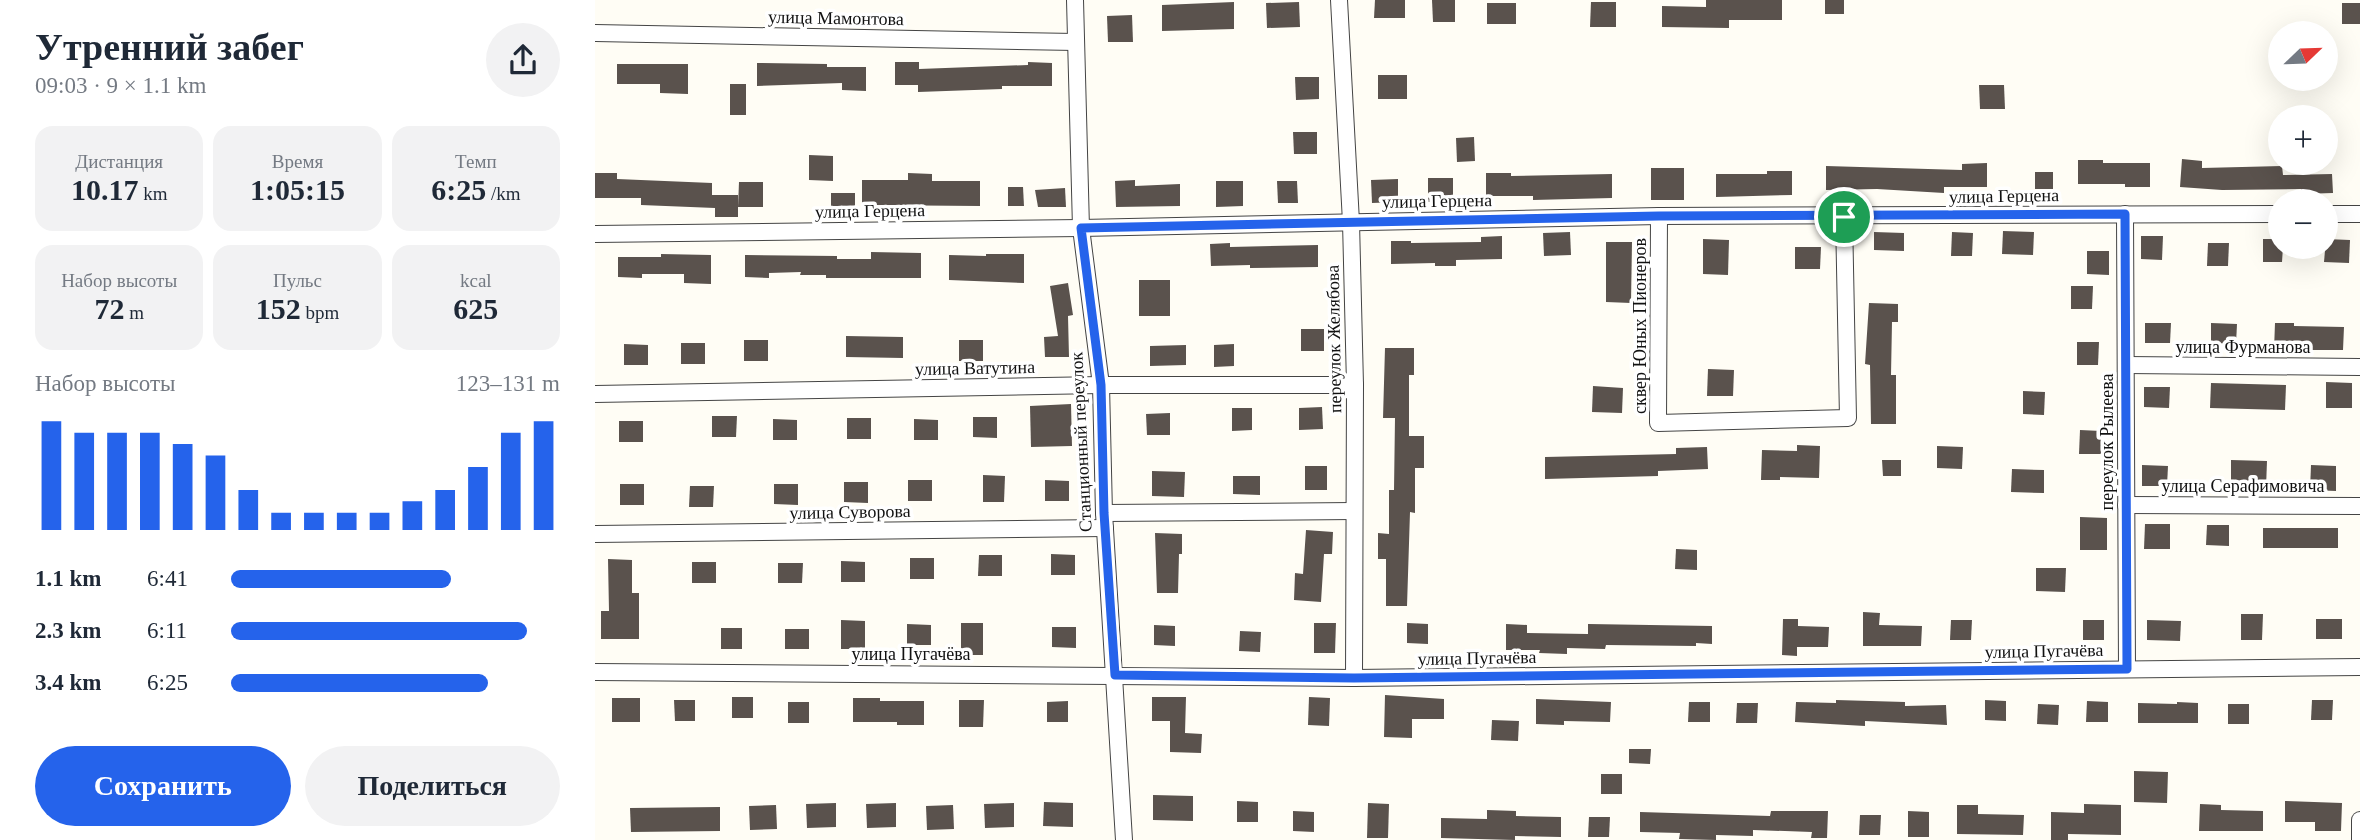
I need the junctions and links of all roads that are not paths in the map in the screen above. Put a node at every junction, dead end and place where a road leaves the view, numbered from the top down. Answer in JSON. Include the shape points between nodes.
{"nodes":[{"id":1,"x":1075,"y":0,"type":"edge"},
{"id":2,"x":1339,"y":0,"type":"edge"},
{"id":3,"x":595,"y":33,"type":"edge"},
{"id":4,"x":1076,"y":42,"type":"junction"},
{"id":5,"x":2125,"y":214,"type":"junction"},
{"id":6,"x":2268,"y":214,"type":"edge"},
{"id":7,"x":2338,"y":214,"type":"edge"},
{"id":8,"x":2360,"y":214,"type":"edge"},
{"id":9,"x":1659,"y":216,"type":"junction"},
{"id":10,"x":1844,"y":217,"type":"junction"},
{"id":11,"x":1351,"y":222,"type":"junction"},
{"id":12,"x":1081,"y":228,"type":"junction"},
{"id":13,"x":595,"y":234,"type":"edge"},
{"id":14,"x":2126,"y":365,"type":"junction"},
{"id":15,"x":2360,"y":367,"type":"edge"},
{"id":16,"x":1101,"y":385,"type":"junction"},
{"id":17,"x":1355,"y":385,"type":"junction"},
{"id":18,"x":595,"y":394,"type":"edge"},
{"id":19,"x":2126,"y":505,"type":"junction"},
{"id":20,"x":2360,"y":506,"type":"edge"},
{"id":21,"x":1354,"y":511,"type":"junction"},
{"id":22,"x":1105,"y":521,"type":"junction"},
{"id":23,"x":595,"y":534,"type":"edge"},
{"id":24,"x":2360,"y":667,"type":"edge"},
{"id":25,"x":2127,"y":669,"type":"junction"},
{"id":26,"x":595,"y":672,"type":"edge"},
{"id":27,"x":1115,"y":675,"type":"junction"},
{"id":28,"x":1354,"y":678,"type":"junction"},
{"id":29,"x":2360,"y":820,"type":"edge"},
{"id":30,"x":1124,"y":840,"type":"edge"},
{"id":31,"x":2360,"y":840,"type":"edge"}],
"edges":[{"from":1,"to":4,"type":"street","name":"Станционный переулок"},
{"from":2,"to":11,"type":"street","name":"переулок Желябова"},
{"from":3,"to":4,"type":"street","name":"улица Мамонтова"},
{"from":4,"to":12,"type":"street","name":"Станционный переулок"},
{"from":5,"to":6,"type":"street","name":"улица Герцена"},
{"from":5,"to":10,"type":"street","name":"улица Герцена"},
{"from":5,"to":14,"type":"street","name":"переулок Рылеева"},
{"from":7,"to":8,"type":"street"},
{"from":9,"to":10,"type":"street","name":"улица Герцена"},
{"from":9,"to":10,"type":"street","name":"сквер Юных Пионеров","via":[[1658,423],[1848,418]]},
{"from":9,"to":11,"type":"street","name":"улица Герцена"},
{"from":11,"to":12,"type":"street","name":"улица Герцена"},
{"from":11,"to":17,"type":"street","name":"переулок Желябова"},
{"from":12,"to":13,"type":"street","name":"улица Герцена"},
{"from":12,"to":16,"type":"street","name":"Станционный переулок"},
{"from":14,"to":15,"type":"street","name":"улица Фурманова"},
{"from":14,"to":19,"type":"street","name":"переулок Рылеева"},
{"from":16,"to":17,"type":"street","name":"улица Ватутина"},
{"from":16,"to":18,"type":"street","name":"улица Ватутина"},
{"from":16,"to":22,"type":"street","name":"Станционный переулок"},
{"from":17,"to":21,"type":"street","name":"переулок Желябова"},
{"from":19,"to":20,"type":"street","name":"улица Серафимовича"},
{"from":19,"to":25,"type":"street","name":"переулок Рылеева"},
{"from":21,"to":22,"type":"street","name":"улица Суворова"},
{"from":21,"to":28,"type":"street","name":"переулок Желябова"},
{"from":22,"to":23,"type":"street","name":"улица Суворова"},
{"from":22,"to":27,"type":"street","name":"Станционный переулок"},
{"from":24,"to":25,"type":"street","name":"улица Пугачёва"},
{"from":25,"to":28,"type":"street","name":"улица Пугачёва"},
{"from":26,"to":27,"type":"street","name":"улица Пугачёва"},
{"from":27,"to":28,"type":"street","name":"улица Пугачёва"},
{"from":27,"to":30,"type":"street","name":"Станционный переулок"},
{"from":29,"to":31,"type":"street"}]}
